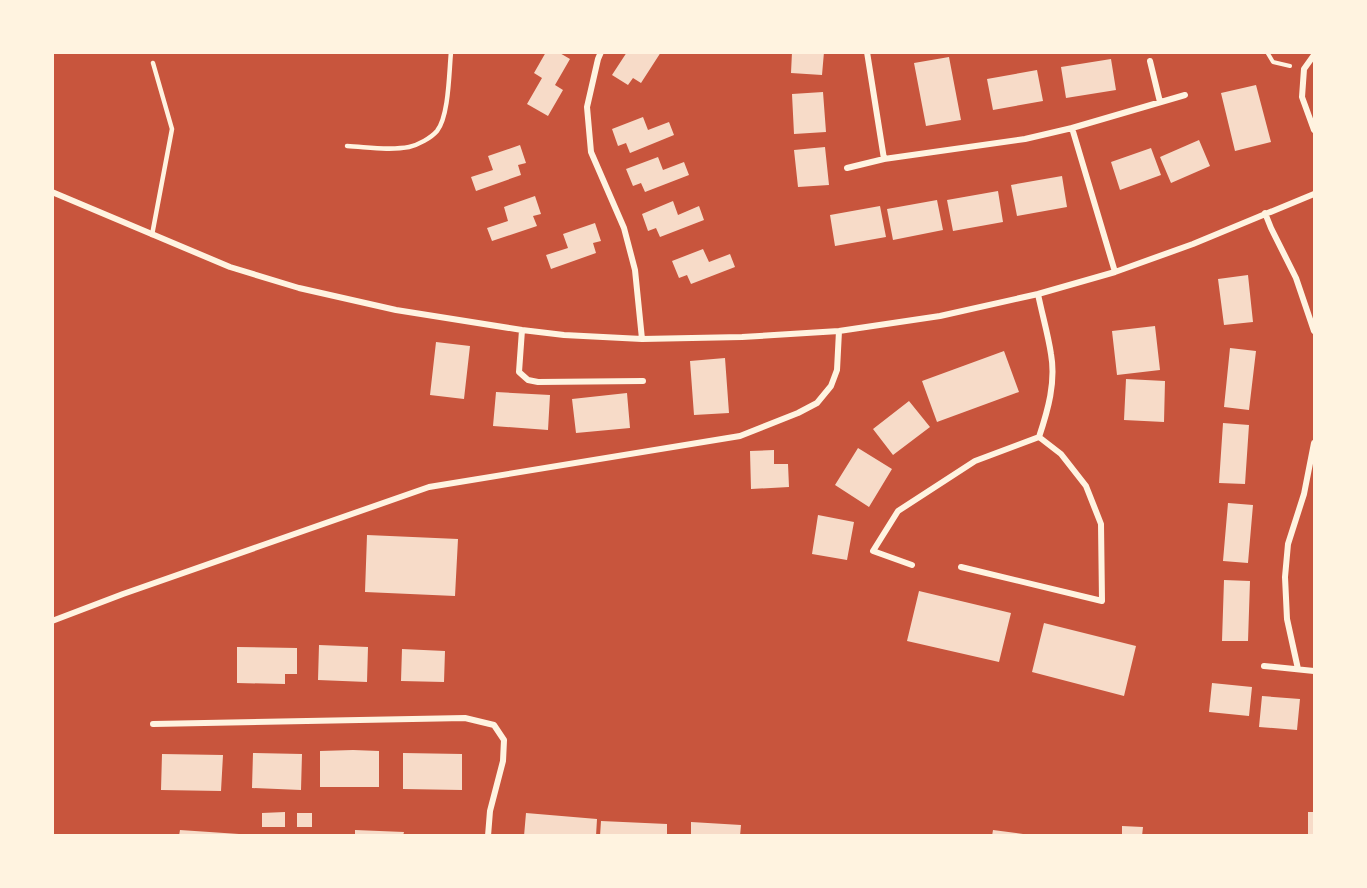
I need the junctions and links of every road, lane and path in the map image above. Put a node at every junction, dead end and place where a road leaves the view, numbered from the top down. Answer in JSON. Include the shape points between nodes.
{"nodes":[{"id":1,"x":450,"y":52,"type":"edge"},
{"id":2,"x":601,"y":52,"type":"edge"},
{"id":3,"x":867,"y":52,"type":"edge"},
{"id":4,"x":1267,"y":52,"type":"edge"},
{"id":5,"x":1314,"y":55,"type":"edge"},
{"id":6,"x":1150,"y":61,"type":"dead end"},
{"id":7,"x":153,"y":63,"type":"dead end"},
{"id":8,"x":1304,"y":69,"type":"junction"},
{"id":9,"x":1185,"y":95,"type":"dead end"},
{"id":10,"x":1160,"y":102,"type":"junction"},
{"id":11,"x":1072,"y":128,"type":"junction"},
{"id":12,"x":1314,"y":130,"type":"edge"},
{"id":13,"x":347,"y":146,"type":"dead end"},
{"id":14,"x":884,"y":159,"type":"junction"},
{"id":15,"x":847,"y":168,"type":"dead end"},
{"id":16,"x":52,"y":192,"type":"edge"},
{"id":17,"x":1314,"y":194,"type":"edge"},
{"id":18,"x":1265,"y":213,"type":"junction"},
{"id":19,"x":152,"y":235,"type":"junction"},
{"id":20,"x":1115,"y":272,"type":"junction"},
{"id":21,"x":1038,"y":294,"type":"junction"},
{"id":22,"x":522,"y":330,"type":"junction"},
{"id":23,"x":839,"y":331,"type":"junction"},
{"id":24,"x":1314,"y":331,"type":"edge"},
{"id":25,"x":642,"y":339,"type":"junction"},
{"id":26,"x":643,"y":381,"type":"dead end"},
{"id":27,"x":1039,"y":437,"type":"junction"},
{"id":28,"x":1314,"y":443,"type":"edge"},
{"id":29,"x":912,"y":566,"type":"dead end"},
{"id":30,"x":961,"y":567,"type":"dead end"},
{"id":31,"x":52,"y":621,"type":"edge"},
{"id":32,"x":1264,"y":666,"type":"dead end"},
{"id":33,"x":1298,"y":669,"type":"junction"},
{"id":34,"x":1314,"y":671,"type":"edge"},
{"id":35,"x":153,"y":724,"type":"dead end"},
{"id":36,"x":488,"y":836,"type":"edge"}],
"edges":[{"from":1,"to":13,"type":"lane","via":[[448,93],[438,130],[410,147]]},
{"from":2,"to":25,"type":"street","via":[[587,107],[591,152],[624,228],[635,270]]},
{"from":3,"to":14,"type":"street"},
{"from":4,"to":8,"type":"path","via":[[1273,62]]},
{"from":5,"to":8,"type":"street"},
{"from":6,"to":10,"type":"street"},
{"from":7,"to":19,"type":"lane","via":[[172,129]]},
{"from":8,"to":12,"type":"street","via":[[1302,97]]},
{"from":9,"to":10,"type":"street"},
{"from":10,"to":11,"type":"street"},
{"from":11,"to":14,"type":"street","via":[[1025,139]]},
{"from":11,"to":20,"type":"street"},
{"from":14,"to":15,"type":"street"},
{"from":16,"to":19,"type":"street"},
{"from":17,"to":18,"type":"street"},
{"from":18,"to":20,"type":"street"},
{"from":18,"to":24,"type":"street","via":[[1296,278]]},
{"from":19,"to":22,"type":"street","via":[[230,267],[299,288],[396,310]]},
{"from":20,"to":21,"type":"street"},
{"from":21,"to":23,"type":"street","via":[[940,316]]},
{"from":21,"to":27,"type":"street","via":[[1052,355],[1052,385]]},
{"from":22,"to":25,"type":"street"},
{"from":22,"to":26,"type":"street","via":[[519,372],[528,380]]},
{"from":23,"to":25,"type":"street","via":[[742,338]]},
{"from":23,"to":31,"type":"street","via":[[837,370],[831,386],[817,403],[740,436],[429,487]]},
{"from":27,"to":29,"type":"street","via":[[975,461],[898,511],[873,551]]},
{"from":27,"to":30,"type":"street","via":[[1061,454],[1086,486],[1101,524],[1102,601]]},
{"from":28,"to":33,"type":"street","via":[[1304,494],[1288,544],[1285,577],[1287,619]]},
{"from":32,"to":33,"type":"street"},
{"from":33,"to":34,"type":"street"},
{"from":35,"to":36,"type":"street","via":[[465,718],[494,725],[504,740],[503,761]]}]}
